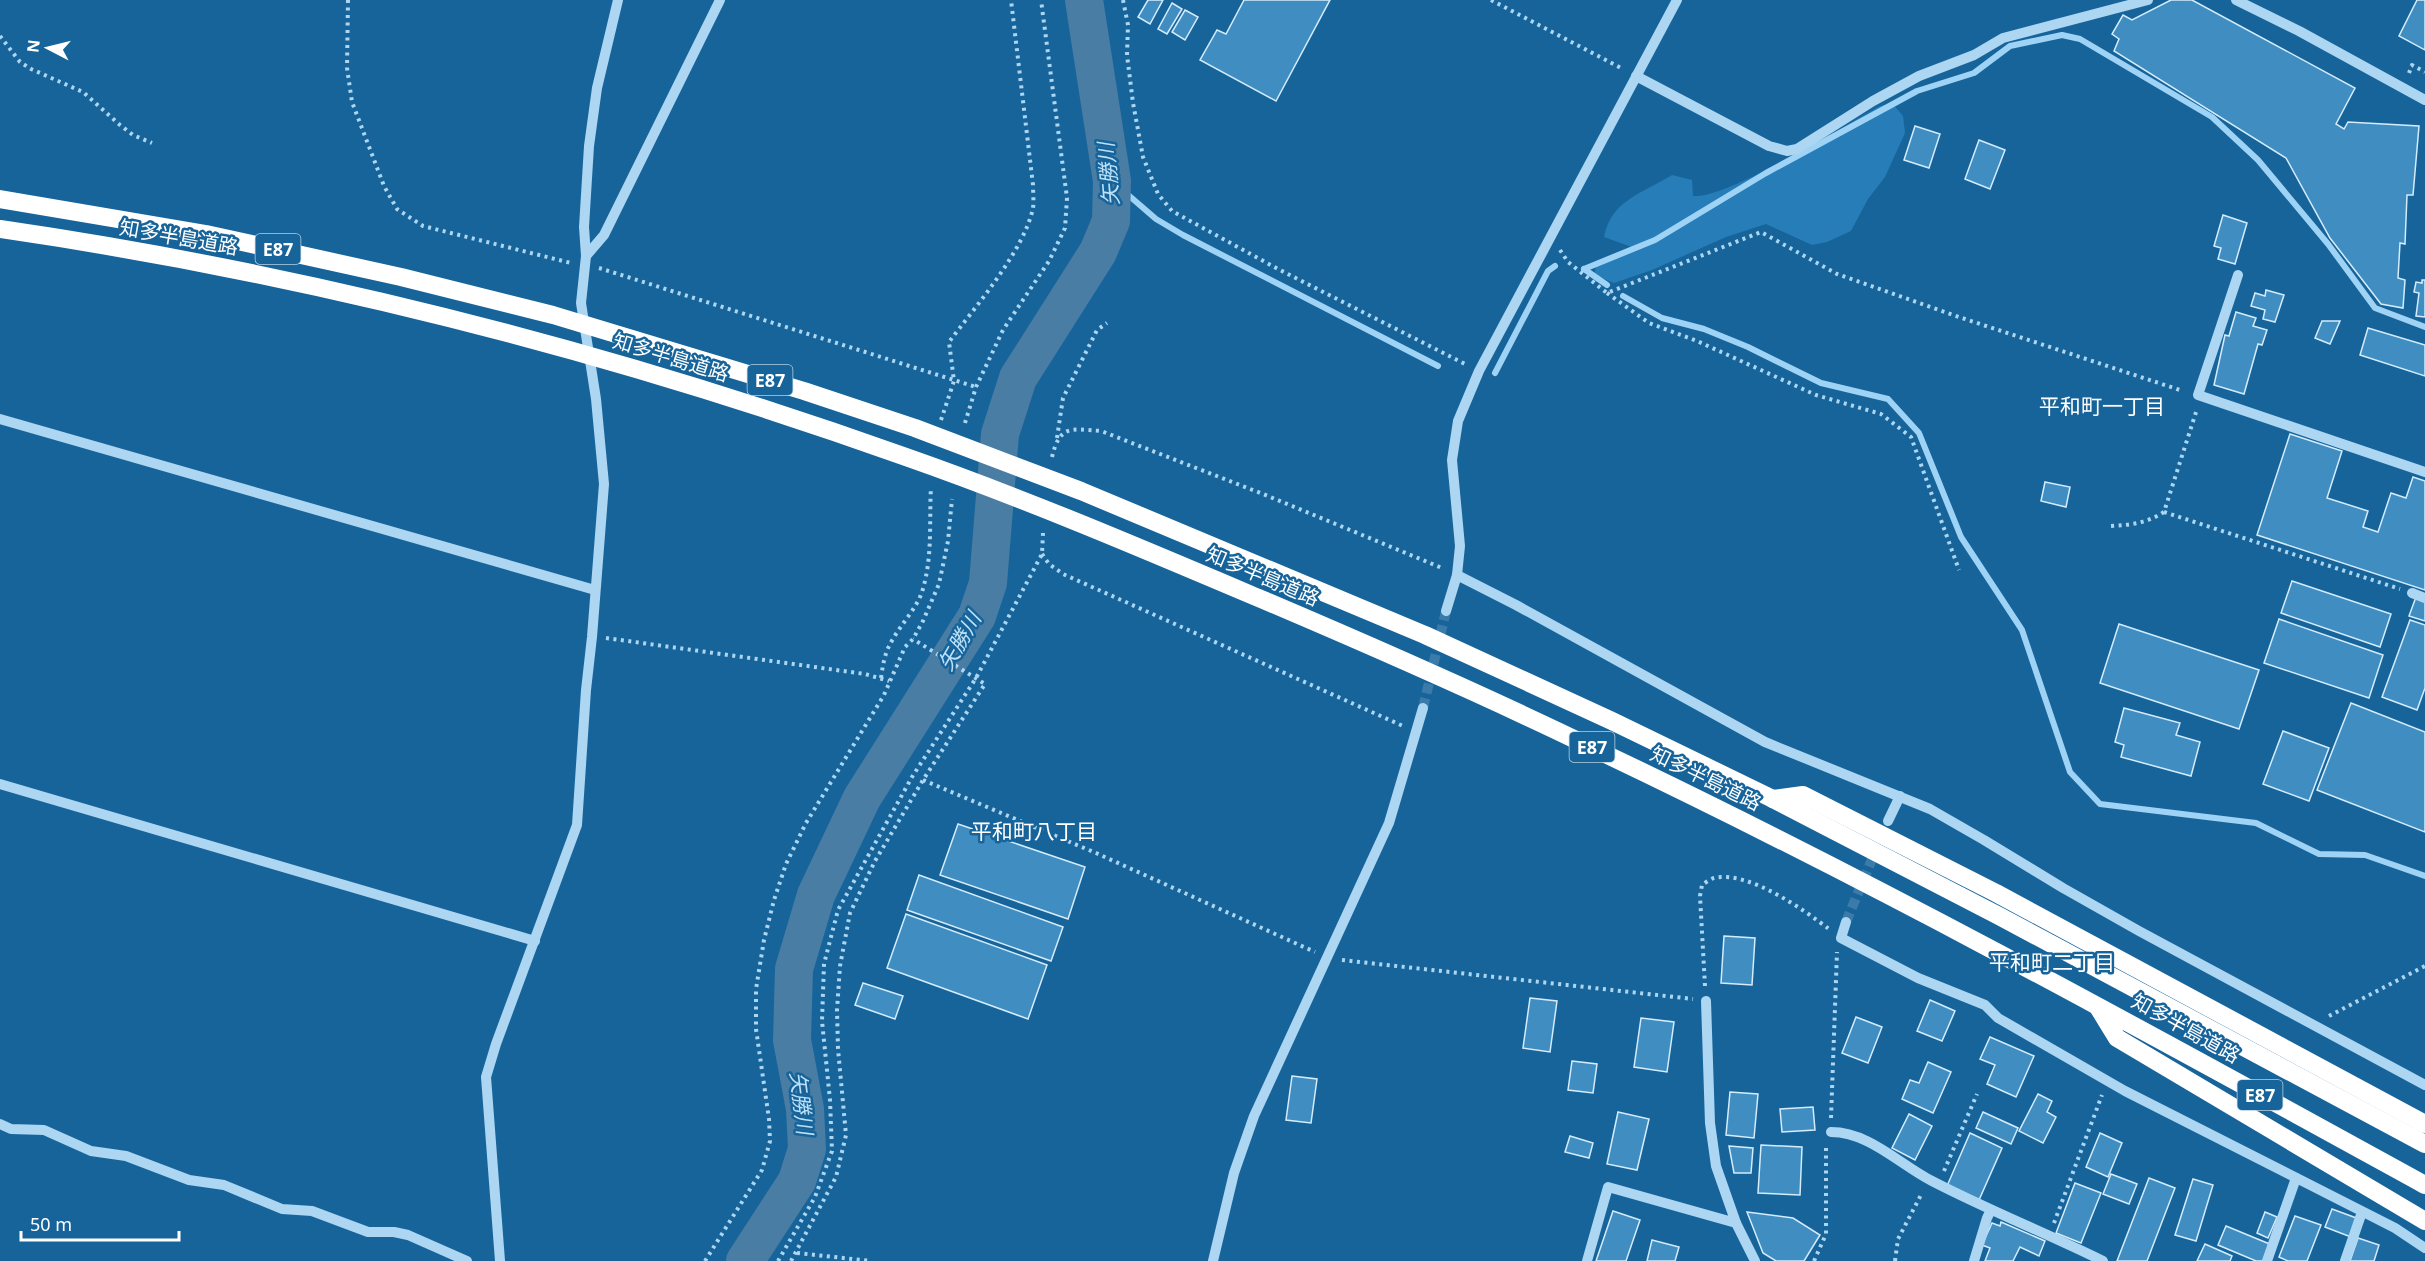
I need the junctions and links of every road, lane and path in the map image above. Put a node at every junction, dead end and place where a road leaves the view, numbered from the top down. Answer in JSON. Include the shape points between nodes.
{"nodes":[{"id":1,"x":618,"y":0,"type":"edge"},
{"id":2,"x":720,"y":0,"type":"edge"},
{"id":3,"x":1011,"y":0,"type":"edge"},
{"id":4,"x":1041,"y":0,"type":"edge"},
{"id":5,"x":1123,"y":0,"type":"edge"},
{"id":6,"x":1491,"y":0,"type":"edge"},
{"id":7,"x":1677,"y":0,"type":"edge"},
{"id":8,"x":2148,"y":0,"type":"edge"},
{"id":9,"x":2236,"y":0,"type":"edge"},
{"id":10,"x":0,"y":36,"type":"edge"},
{"id":11,"x":1636,"y":76,"type":"junction"},
{"id":12,"x":2425,"y":100,"type":"edge"},
{"id":13,"x":152,"y":143,"type":"dead end"},
{"id":14,"x":0,"y":199,"type":"edge"},
{"id":15,"x":0,"y":230,"type":"edge"},
{"id":16,"x":1552,"y":236,"type":"junction"},
{"id":17,"x":586,"y":256,"type":"junction"},
{"id":18,"x":2238,"y":275,"type":"dead end"},
{"id":19,"x":1606,"y":293,"type":"junction"},
{"id":20,"x":1107,"y":323,"type":"dead end"},
{"id":21,"x":1479,"y":371,"type":"junction"},
{"id":22,"x":2199,"y":396,"type":"junction"},
{"id":23,"x":0,"y":419,"type":"edge"},
{"id":24,"x":965,"y":423,"type":"dead end"},
{"id":25,"x":939,"y":429,"type":"dead end"},
{"id":26,"x":1056,"y":441,"type":"junction"},
{"id":27,"x":1052,"y":457,"type":"dead end"},
{"id":28,"x":2425,"y":472,"type":"edge"},
{"id":29,"x":932,"y":481,"type":"dead end"},
{"id":30,"x":952,"y":499,"type":"dead end"},
{"id":31,"x":2164,"y":512,"type":"junction"},
{"id":32,"x":2111,"y":526,"type":"dead end"},
{"id":33,"x":1042,"y":533,"type":"dead end"},
{"id":34,"x":1042,"y":554,"type":"junction"},
{"id":35,"x":1959,"y":570,"type":"dead end"},
{"id":36,"x":1457,"y":574,"type":"junction"},
{"id":37,"x":596,"y":590,"type":"junction"},
{"id":38,"x":2412,"y":593,"type":"joint"},
{"id":39,"x":2425,"y":598,"type":"edge"},
{"id":40,"x":1446,"y":611,"type":"tunnel mouth"},
{"id":41,"x":592,"y":637,"type":"junction"},
{"id":42,"x":913,"y":639,"type":"junction"},
{"id":43,"x":881,"y":678,"type":"junction"},
{"id":44,"x":976,"y":678,"type":"junction"},
{"id":45,"x":889,"y":681,"type":"junction"},
{"id":46,"x":1423,"y":708,"type":"tunnel mouth"},
{"id":47,"x":1417,"y":732,"type":"junction"},
{"id":48,"x":923,"y":780,"type":"junction"},
{"id":49,"x":0,"y":784,"type":"edge"},
{"id":50,"x":1900,"y":796,"type":"junction"},
{"id":51,"x":1773,"y":799,"type":"junction"},
{"id":52,"x":1888,"y":821,"type":"dead end"},
{"id":53,"x":1846,"y":922,"type":"tunnel mouth"},
{"id":54,"x":1841,"y":938,"type":"junction"},
{"id":55,"x":536,"y":941,"type":"junction"},
{"id":56,"x":1328,"y":958,"type":"junction"},
{"id":57,"x":2425,"y":966,"type":"edge"},
{"id":58,"x":1706,"y":1001,"type":"junction"},
{"id":59,"x":2096,"y":1004,"type":"junction"},
{"id":60,"x":2313,"y":1024,"type":"junction"},
{"id":61,"x":2107,"y":1081,"type":"junction"},
{"id":62,"x":2425,"y":1085,"type":"edge"},
{"id":63,"x":1977,"y":1094,"type":"dead end"},
{"id":64,"x":0,"y":1124,"type":"edge"},
{"id":65,"x":2425,"y":1124,"type":"edge"},
{"id":66,"x":1831,"y":1132,"type":"junction"},
{"id":67,"x":2425,"y":1144,"type":"edge"},
{"id":68,"x":2296,"y":1178,"type":"junction"},
{"id":69,"x":1934,"y":1182,"type":"junction"},
{"id":70,"x":2425,"y":1185,"type":"edge"},
{"id":71,"x":1991,"y":1210,"type":"junction"},
{"id":72,"x":2362,"y":1212,"type":"junction"},
{"id":73,"x":2425,"y":1221,"type":"edge"},
{"id":74,"x":1736,"y":1223,"type":"junction"},
{"id":75,"x":2049,"y":1235,"type":"junction"},
{"id":76,"x":2425,"y":1248,"type":"edge"},
{"id":77,"x":797,"y":1253,"type":"junction"},
{"id":78,"x":467,"y":1261,"type":"edge"},
{"id":79,"x":500,"y":1261,"type":"edge"},
{"id":80,"x":705,"y":1261,"type":"edge"},
{"id":81,"x":778,"y":1261,"type":"edge"},
{"id":82,"x":791,"y":1261,"type":"edge"},
{"id":83,"x":871,"y":1261,"type":"edge"},
{"id":84,"x":1213,"y":1261,"type":"edge"},
{"id":85,"x":1587,"y":1261,"type":"edge"},
{"id":86,"x":1755,"y":1261,"type":"edge"},
{"id":87,"x":1814,"y":1261,"type":"edge"},
{"id":88,"x":1895,"y":1261,"type":"edge"},
{"id":89,"x":1974,"y":1261,"type":"edge"},
{"id":90,"x":2103,"y":1261,"type":"edge"},
{"id":91,"x":2267,"y":1261,"type":"edge"},
{"id":92,"x":2345,"y":1261,"type":"edge"}],
"edges":[{"from":1,"to":17,"type":"street","via":[[597,88],[589,146]]},
{"from":2,"to":17,"type":"street","via":[[604,235]]},
{"from":3,"to":25,"type":"path","via":[[1033,207],[1010,258],[950,342],[954,381]]},
{"from":4,"to":24,"type":"path","via":[[1067,198],[1065,228],[1049,261],[1003,330],[976,387]]},
{"from":5,"to":21,"type":"path","via":[[1132,103],[1143,157],[1158,194],[1172,211]]},
{"from":6,"to":11,"type":"path"},
{"from":7,"to":11,"type":"street"},
{"from":8,"to":11,"type":"street","via":[[2003,38],[1974,55],[1919,76],[1797,149],[1787,151],[1769,146]]},
{"from":9,"to":12,"type":"street"},
{"from":10,"to":13,"type":"path","via":[[20,62],[83,92],[120,125]]},
{"from":11,"to":16,"type":"street"},
{"from":14,"to":51,"type":"highway","name":"知多半島道路","number":"E87","via":[[206,234],[402,277],[625,336],[915,428],[1081,490],[1425,635]]},
{"from":15,"to":59,"type":"highway","name":"知多半島道路","number":"E87","via":[[203,263],[397,304],[625,365],[907,457],[1075,520],[1415,665],[1791,845]]},
{"from":16,"to":19,"type":"path","via":[[1568,262]]},
{"from":16,"to":21,"type":"street"},
{"from":17,"to":37,"type":"street","via":[[581,303],[604,484]]},
{"from":18,"to":22,"type":"street"},
{"from":19,"to":22,"type":"path","via":[[1761,232],[1837,274]]},
{"from":19,"to":35,"type":"path","via":[[1649,324],[1697,341],[1816,395],[1881,414],[1911,437]]},
{"from":20,"to":26,"type":"path","via":[[1097,330],[1063,398]]},
{"from":21,"to":36,"type":"street","via":[[1458,421],[1452,460],[1460,546]]},
{"from":22,"to":28,"type":"street"},
{"from":22,"to":31,"type":"path"},
{"from":23,"to":37,"type":"street"},
{"from":26,"to":27,"type":"path"},
{"from":26,"to":36,"type":"path","via":[[1062,433],[1073,429],[1101,431]]},
{"from":29,"to":43,"type":"path","via":[[932,531],[922,592],[892,641]]},
{"from":30,"to":42,"type":"path","via":[[939,584]]},
{"from":31,"to":32,"type":"path","via":[[2136,524]]},
{"from":31,"to":38,"type":"path"},
{"from":33,"to":34,"type":"path"},
{"from":34,"to":44,"type":"path"},
{"from":34,"to":47,"type":"path","via":[[1063,574]]},
{"from":36,"to":40,"type":"street"},
{"from":36,"to":50,"type":"street","via":[[1765,742]]},
{"from":37,"to":41,"type":"street"},
{"from":38,"to":39,"type":"street"},
{"from":41,"to":43,"type":"path"},
{"from":41,"to":55,"type":"street","via":[[577,825]]},
{"from":42,"to":44,"type":"path"},
{"from":42,"to":45,"type":"path"},
{"from":43,"to":45,"type":"path"},
{"from":44,"to":48,"type":"path","via":[[985,684]]},
{"from":44,"to":81,"type":"path","via":[[912,777],[838,910],[824,964],[822,1022],[832,1151],[815,1197]]},
{"from":45,"to":80,"type":"path","via":[[806,823],[774,900],[756,990],[756,1029],[770,1141],[762,1170]]},
{"from":46,"to":47,"type":"street"},
{"from":47,"to":56,"type":"street","via":[[1389,823]]},
{"from":48,"to":56,"type":"path"},
{"from":48,"to":77,"type":"path","via":[[875,861],[850,913],[837,1010],[846,1135],[836,1177]]},
{"from":49,"to":55,"type":"street"},
{"from":50,"to":52,"type":"street"},
{"from":50,"to":60,"type":"street","via":[[1930,809],[2072,894]]},
{"from":51,"to":65,"type":"highway","via":[[1803,795],[1996,893]]},
{"from":51,"to":67,"type":"highway","name":"知多半島道路","number":"E87"},
{"from":53,"to":54,"type":"street"},
{"from":54,"to":58,"type":"path","via":[[1808,913],[1755,885],[1712,878],[1702,885],[1700,896]]},
{"from":54,"to":61,"type":"street","via":[[1918,978],[1985,1005],[1998,1018]]},
{"from":54,"to":66,"type":"path","via":[[1836,955]]},
{"from":55,"to":79,"type":"street","via":[[486,1077]]},
{"from":56,"to":58,"type":"path"},
{"from":56,"to":84,"type":"street","via":[[1254,1116],[1234,1173]]},
{"from":57,"to":60,"type":"path"},
{"from":58,"to":74,"type":"street","via":[[1710,1123],[1716,1166]]},
{"from":59,"to":70,"type":"highway","name":"知多半島道路","number":"E87"},
{"from":59,"to":73,"type":"highway","via":[[2117,1038]]},
{"from":60,"to":62,"type":"street"},
{"from":61,"to":68,"type":"street"},
{"from":61,"to":75,"type":"path"},
{"from":63,"to":69,"type":"path"},
{"from":64,"to":78,"type":"street","via":[[11,1129],[44,1130],[91,1151],[126,1156],[189,1180],[224,1185],[282,1209],[312,1211],[368,1232],[408,1235]]},
{"from":66,"to":69,"type":"street","via":[[1861,1138]]},
{"from":66,"to":87,"type":"path","via":[[1826,1136],[1826,1234]]},
{"from":68,"to":72,"type":"street"},
{"from":68,"to":91,"type":"street"},
{"from":69,"to":71,"type":"street"},
{"from":69,"to":88,"type":"path","via":[[1912,1208],[1898,1239]]},
{"from":71,"to":75,"type":"street"},
{"from":71,"to":89,"type":"street"},
{"from":72,"to":76,"type":"street"},
{"from":72,"to":92,"type":"street"},
{"from":74,"to":85,"type":"street","via":[[1608,1187]]},
{"from":74,"to":86,"type":"street"},
{"from":75,"to":90,"type":"street"},
{"from":77,"to":82,"type":"path"},
{"from":77,"to":83,"type":"path"}]}
